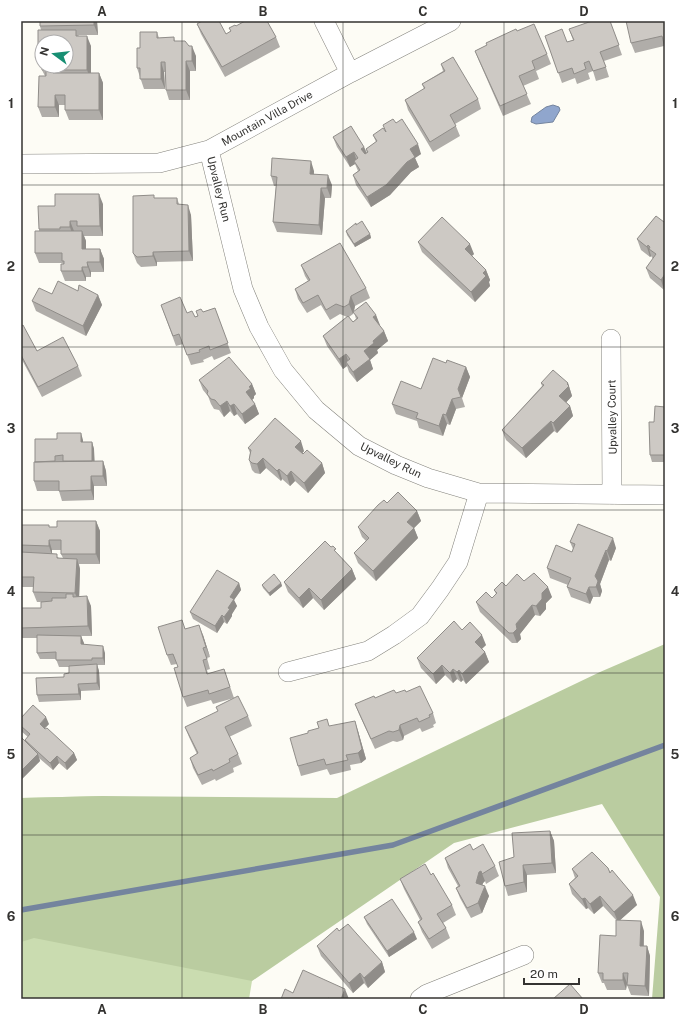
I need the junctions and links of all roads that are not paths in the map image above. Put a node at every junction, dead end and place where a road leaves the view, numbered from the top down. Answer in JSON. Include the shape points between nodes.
{"nodes":[{"id":1,"x":324,"y":21,"type":"edge"},
{"id":2,"x":451,"y":21,"type":"edge"},
{"id":3,"x":350,"y":73,"type":"junction"},
{"id":4,"x":209,"y":150,"type":"junction"},
{"id":5,"x":21,"y":164,"type":"edge"},
{"id":6,"x":611,"y":339,"type":"dead end"},
{"id":7,"x":479,"y":493,"type":"junction"},
{"id":8,"x":612,"y":495,"type":"junction"},
{"id":9,"x":665,"y":495,"type":"edge"},
{"id":10,"x":288,"y":672,"type":"dead end"},
{"id":11,"x":524,"y":955,"type":"dead end"},
{"id":12,"x":420,"y":999,"type":"edge"}],
"edges":[{"from":1,"to":3,"type":"street"},
{"from":2,"to":3,"type":"street","name":"Mountain Villa Drive"},
{"from":3,"to":4,"type":"street","name":"Mountain Villa Drive"},
{"from":4,"to":5,"type":"street","name":"Mountain Villa Drive","via":[[159,163]]},
{"from":4,"to":7,"type":"street","name":"Upvalley Run","via":[[244,289],[258,327],[283,370],[316,410],[359,446],[428,478]]},
{"from":6,"to":8,"type":"street","name":"Upvalley Court"},
{"from":7,"to":8,"type":"street","name":"Upvalley Run"},
{"from":7,"to":10,"type":"street","via":[[458,562],[420,616],[368,651]]},
{"from":8,"to":9,"type":"street","name":"Upvalley Run"},
{"from":11,"to":12,"type":"street"}]}
